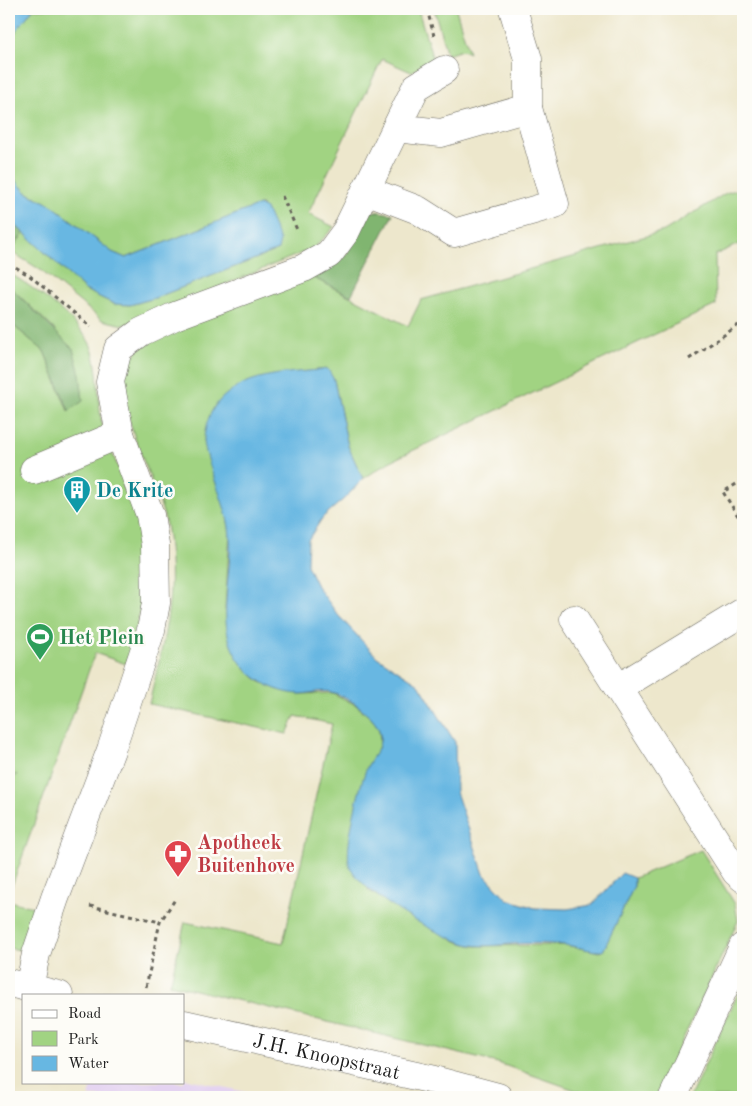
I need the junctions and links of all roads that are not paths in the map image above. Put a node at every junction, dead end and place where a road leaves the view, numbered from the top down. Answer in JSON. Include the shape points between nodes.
{"nodes":[{"id":1,"x":514,"y":9,"type":"edge"},
{"id":2,"x":444,"y":70,"type":"dead end"},
{"id":3,"x":528,"y":108,"type":"junction"},
{"id":4,"x":396,"y":128,"type":"junction"},
{"id":5,"x":366,"y":190,"type":"junction"},
{"id":6,"x":120,"y":434,"type":"junction"},
{"id":7,"x":34,"y":470,"type":"dead end"},
{"id":8,"x":743,"y":612,"type":"edge"},
{"id":9,"x":574,"y":619,"type":"dead end"},
{"id":10,"x":618,"y":688,"type":"junction"},
{"id":11,"x":743,"y":878,"type":"edge"},
{"id":12,"x":743,"y":947,"type":"edge"},
{"id":13,"x":19,"y":985,"type":"edge"},
{"id":14,"x":55,"y":994,"type":"edge"},
{"id":15,"x":185,"y":1024,"type":"edge"},
{"id":16,"x":498,"y":1097,"type":"edge"},
{"id":17,"x":674,"y":1097,"type":"edge"}],
"edges":[{"from":1,"to":3,"type":"street","via":[[528,59]]},
{"from":2,"to":4,"type":"street","via":[[416,87]]},
{"from":3,"to":4,"type":"street","via":[[441,133]]},
{"from":3,"to":5,"type":"street","via":[[555,204],[454,233],[418,210]]},
{"from":4,"to":5,"type":"street"},
{"from":5,"to":6,"type":"street","via":[[346,231],[329,254],[304,268],[175,316],[141,332],[118,349],[110,382]]},
{"from":6,"to":7,"type":"street"},
{"from":6,"to":13,"type":"street","via":[[150,515],[155,545],[156,603],[151,630],[111,750],[36,954]]},
{"from":8,"to":10,"type":"street"},
{"from":9,"to":10,"type":"street"},
{"from":10,"to":11,"type":"street","via":[[736,872]]},
{"from":12,"to":17,"type":"street"},
{"from":13,"to":14,"type":"street"},
{"from":15,"to":16,"type":"street","name":"J.H. Knoopstraat"}]}
